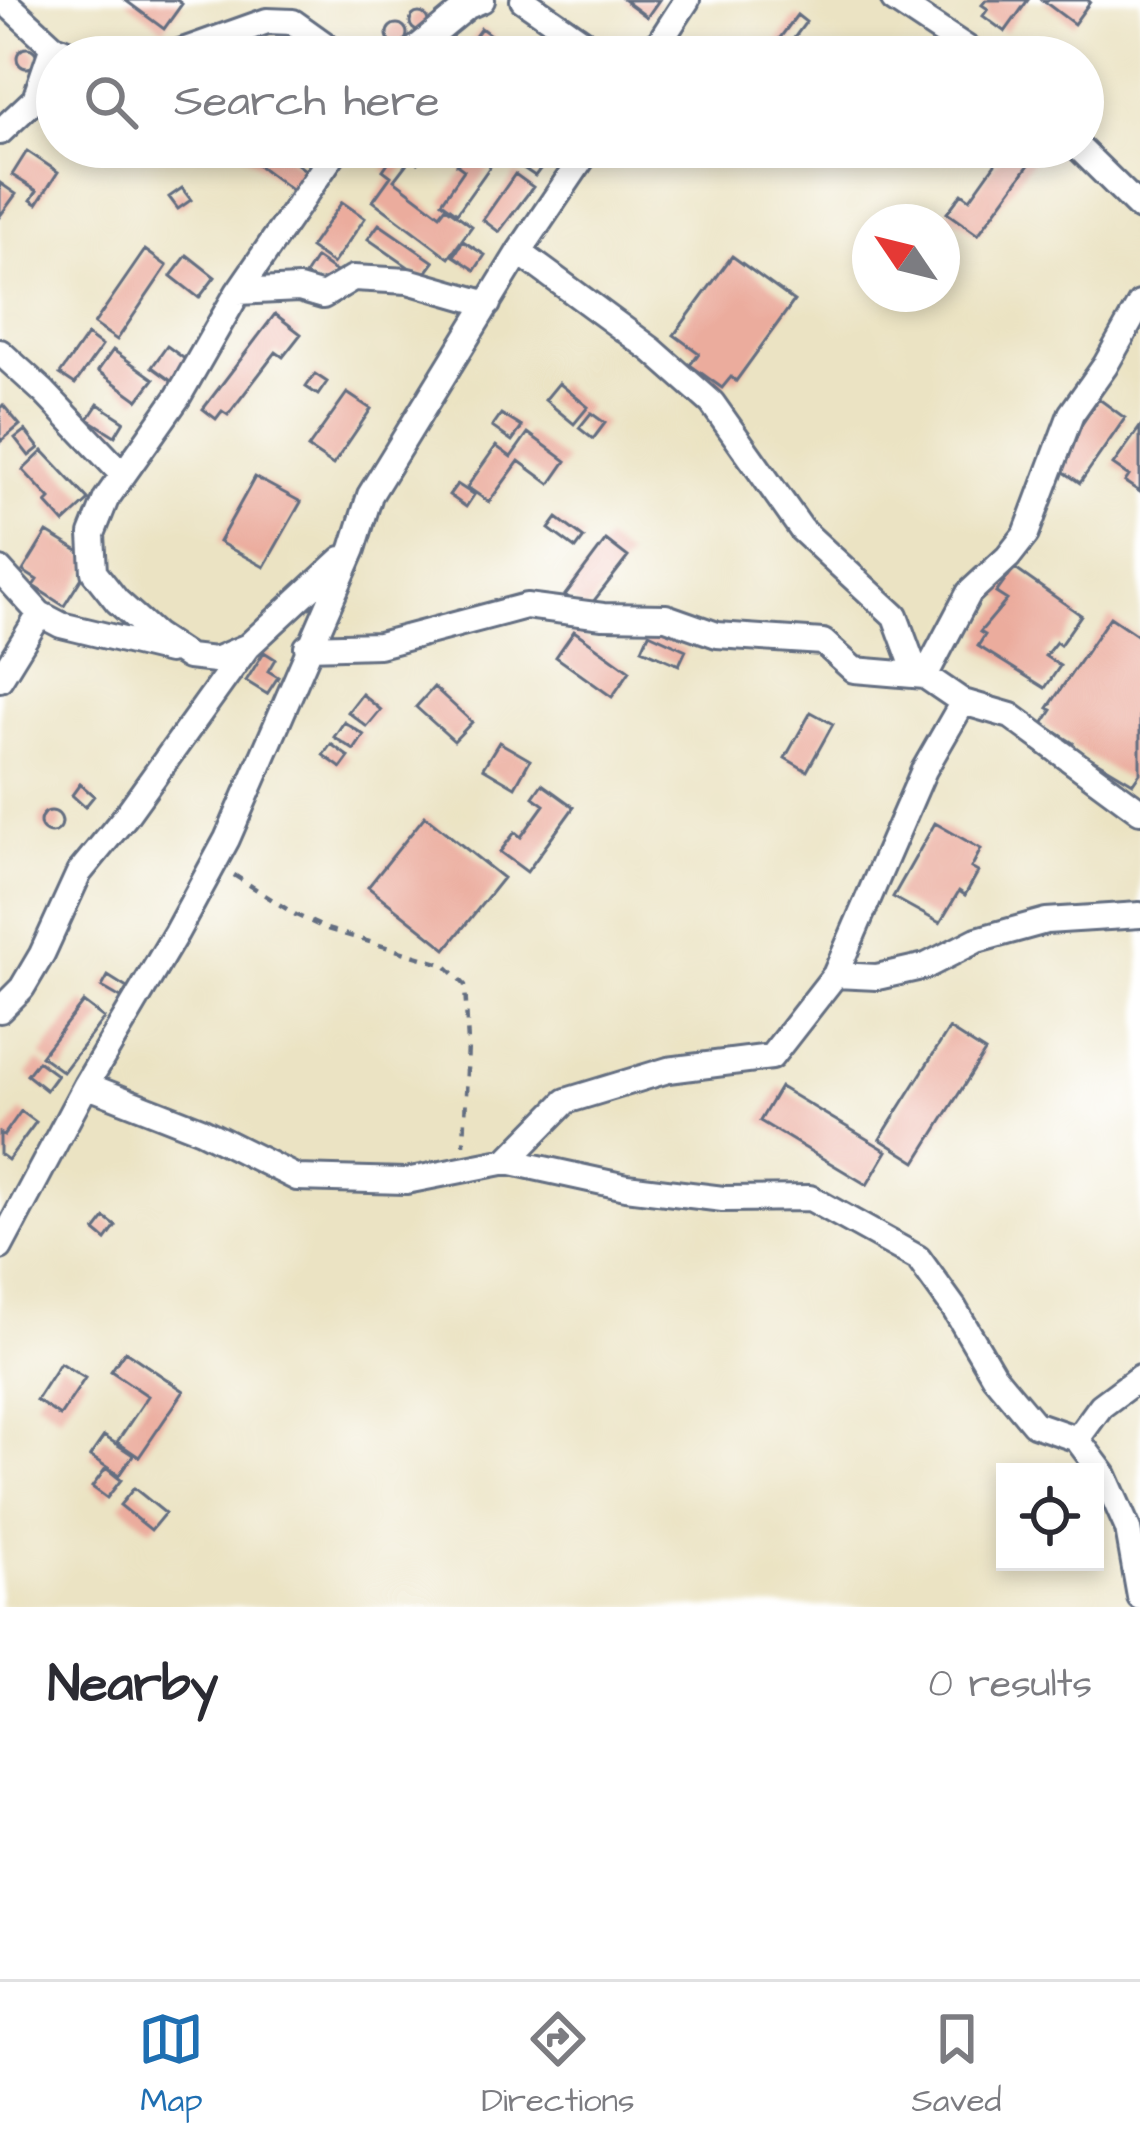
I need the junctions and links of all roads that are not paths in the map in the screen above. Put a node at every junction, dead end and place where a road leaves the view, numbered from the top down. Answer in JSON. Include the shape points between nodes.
{"nodes":[{"id":1,"x":3,"y":0,"type":"edge"},
{"id":2,"x":482,"y":0,"type":"edge"},
{"id":3,"x":687,"y":0,"type":"edge"},
{"id":4,"x":894,"y":0,"type":"edge"},
{"id":5,"x":537,"y":4,"type":"edge"},
{"id":6,"x":42,"y":36,"type":"edge"},
{"id":7,"x":226,"y":36,"type":"edge"},
{"id":8,"x":313,"y":36,"type":"edge"},
{"id":9,"x":432,"y":36,"type":"edge"},
{"id":10,"x":578,"y":36,"type":"edge"},
{"id":11,"x":664,"y":36,"type":"edge"},
{"id":12,"x":948,"y":36,"type":"edge"},
{"id":13,"x":36,"y":93,"type":"edge"},
{"id":14,"x":0,"y":132,"type":"edge"},
{"id":15,"x":324,"y":168,"type":"edge"},
{"id":16,"x":576,"y":168,"type":"edge"},
{"id":17,"x":1099,"y":168,"type":"edge"},
{"id":18,"x":1140,"y":208,"type":"edge"},
{"id":19,"x":519,"y":252,"type":"junction"},
{"id":20,"x":238,"y":292,"type":"junction"},
{"id":21,"x":488,"y":304,"type":"junction"},
{"id":22,"x":1140,"y":304,"type":"edge"},
{"id":23,"x":0,"y":352,"type":"edge"},
{"id":24,"x":123,"y":475,"type":"junction"},
{"id":25,"x":353,"y":549,"type":"junction"},
{"id":26,"x":0,"y":570,"type":"edge"},
{"id":27,"x":40,"y":614,"type":"junction"},
{"id":28,"x":248,"y":646,"type":"junction"},
{"id":29,"x":307,"y":647,"type":"junction"},
{"id":30,"x":188,"y":657,"type":"junction"},
{"id":31,"x":925,"y":676,"type":"junction"},
{"id":32,"x":0,"y":679,"type":"edge"},
{"id":33,"x":963,"y":702,"type":"junction"},
{"id":34,"x":1140,"y":811,"type":"edge"},
{"id":35,"x":1140,"y":915,"type":"edge"},
{"id":36,"x":835,"y":975,"type":"junction"},
{"id":37,"x":0,"y":1010,"type":"edge"},
{"id":38,"x":86,"y":1085,"type":"junction"},
{"id":39,"x":507,"y":1161,"type":"junction"},
{"id":40,"x":0,"y":1247,"type":"edge"},
{"id":41,"x":1140,"y":1376,"type":"edge"},
{"id":42,"x":1077,"y":1439,"type":"junction"},
{"id":43,"x":1140,"y":1598,"type":"edge"}],
"edges":[{"from":1,"to":6,"type":"street"},
{"from":2,"to":9,"type":"street"},
{"from":3,"to":11,"type":"street"},
{"from":4,"to":12,"type":"street"},
{"from":5,"to":10,"type":"street"},
{"from":7,"to":8,"type":"street","via":[[268,21],[293,22]]},
{"from":13,"to":14,"type":"street"},
{"from":15,"to":20,"type":"street"},
{"from":16,"to":19,"type":"street"},
{"from":17,"to":18,"type":"street"},
{"from":19,"to":21,"type":"street"},
{"from":19,"to":31,"type":"street","via":[[712,403],[802,530],[895,616]]},
{"from":20,"to":21,"type":"street","via":[[323,296],[353,278],[408,281]]},
{"from":20,"to":24,"type":"street"},
{"from":21,"to":25,"type":"street","via":[[378,480]]},
{"from":22,"to":31,"type":"street","via":[[1071,413],[1026,534],[969,593]]},
{"from":23,"to":24,"type":"street"},
{"from":24,"to":30,"type":"street","via":[[92,534],[94,572],[117,601]]},
{"from":25,"to":28,"type":"street"},
{"from":25,"to":29,"type":"street"},
{"from":26,"to":27,"type":"street"},
{"from":27,"to":30,"type":"street"},
{"from":27,"to":32,"type":"street"},
{"from":28,"to":30,"type":"street","via":[[215,660]]},
{"from":28,"to":37,"type":"street","via":[[79,873],[42,954]]},
{"from":29,"to":31,"type":"street","via":[[379,645],[526,606],[666,617],[717,634],[823,643],[854,670]]},
{"from":29,"to":38,"type":"street","via":[[214,863]]},
{"from":31,"to":33,"type":"street"},
{"from":33,"to":34,"type":"street","via":[[1011,716]]},
{"from":33,"to":36,"type":"street","via":[[924,770]]},
{"from":35,"to":36,"type":"street","via":[[1046,921],[977,940],[926,966],[878,977]]},
{"from":36,"to":39,"type":"street","via":[[770,1057],[668,1070],[566,1101]]},
{"from":38,"to":39,"type":"street","via":[[297,1178],[406,1180]]},
{"from":38,"to":40,"type":"street"},
{"from":39,"to":42,"type":"street","via":[[646,1190],[810,1198],[918,1258],[1034,1424]]},
{"from":41,"to":42,"type":"street","via":[[1101,1406]]},
{"from":42,"to":43,"type":"street","via":[[1128,1529]]}]}
